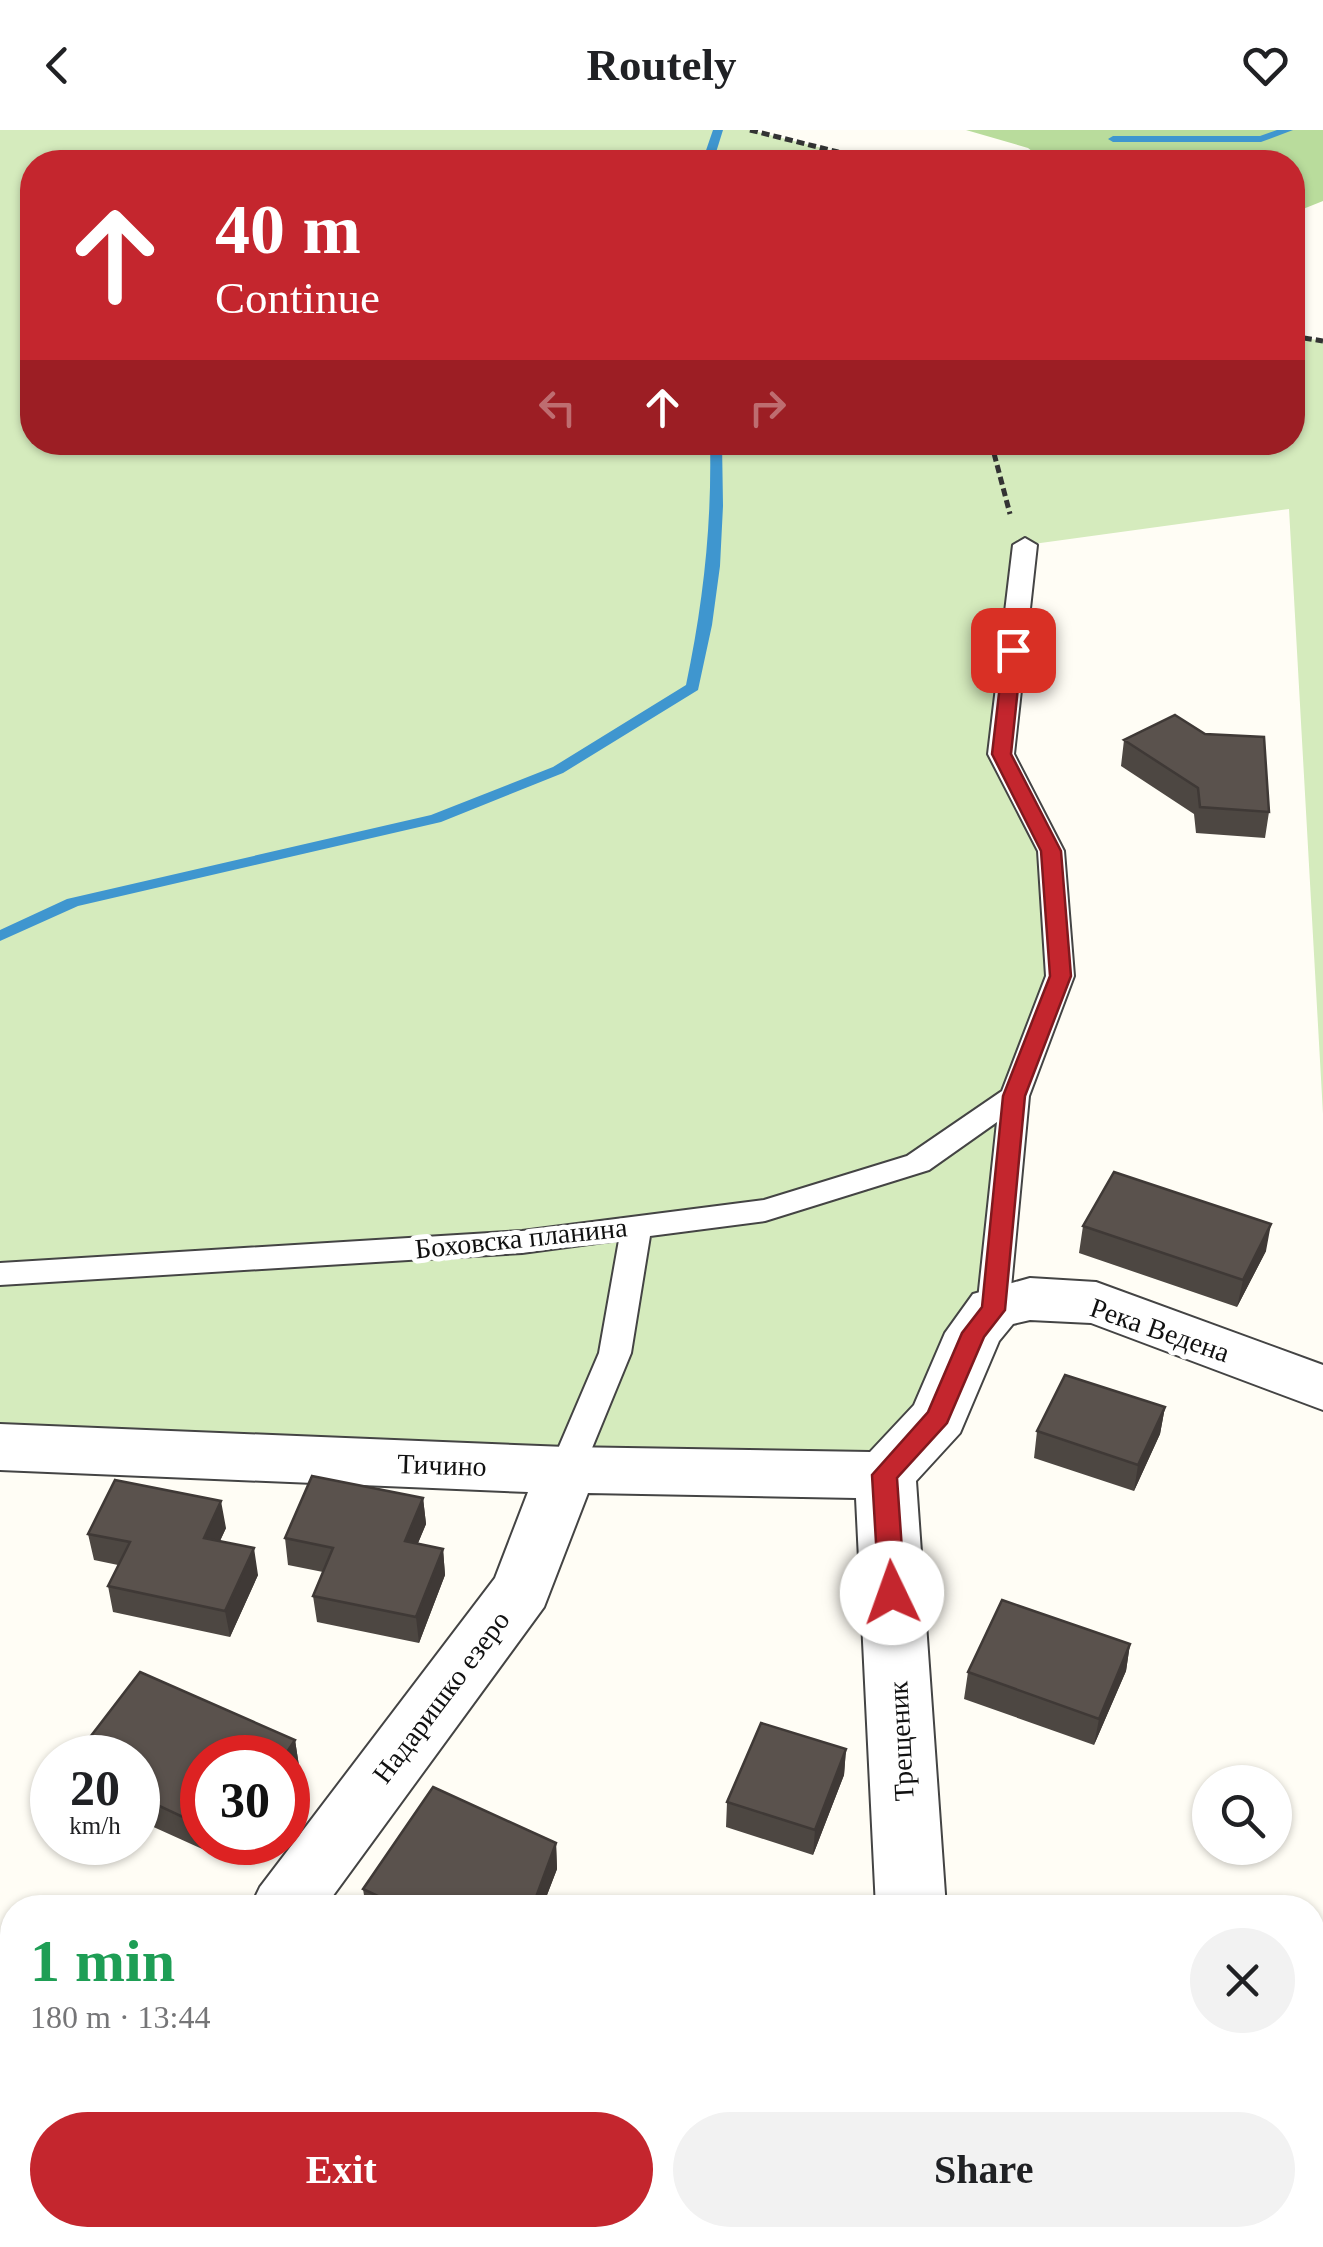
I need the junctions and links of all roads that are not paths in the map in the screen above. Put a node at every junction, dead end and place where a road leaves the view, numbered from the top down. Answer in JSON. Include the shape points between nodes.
{"nodes":[{"id":1,"x":1025,"y":546,"type":"road end"},
{"id":2,"x":1014,"y":1096,"type":"junction"},
{"id":3,"x":636,"y":1228,"type":"junction"},
{"id":4,"x":0,"y":1274,"type":"edge"},
{"id":5,"x":993,"y":1310,"type":"junction"},
{"id":6,"x":1323,"y":1388,"type":"edge"},
{"id":7,"x":0,"y":1446,"type":"edge"},
{"id":8,"x":566,"y":1470,"type":"junction"},
{"id":9,"x":884,"y":1475,"type":"junction"},
{"id":10,"x":294,"y":1895,"type":"edge"},
{"id":11,"x":910,"y":1895,"type":"edge"}],
"edges":[{"from":1,"to":2,"type":"lane","via":[[1002,754],[1051,851],[1060,976]]},
{"from":2,"to":3,"type":"lane","name":"Боховска планина","via":[[918,1163],[765,1210]]},
{"from":2,"to":5,"type":"lane"},
{"from":3,"to":4,"type":"lane","name":"Боховска планина","via":[[522,1242]]},
{"from":3,"to":8,"type":"lane","via":[[615,1353]]},
{"from":5,"to":6,"type":"street","name":"Река Ведена","via":[[1030,1299],[1096,1303]]},
{"from":5,"to":9,"type":"street","via":[[974,1333],[938,1416]]},
{"from":7,"to":8,"type":"street","name":"Тичино"},
{"from":8,"to":9,"type":"street","name":"Тичино"},
{"from":8,"to":10,"type":"street","name":"Надаришко езеро","via":[[522,1589]]},
{"from":9,"to":11,"type":"street","name":"Трещеник"}]}
